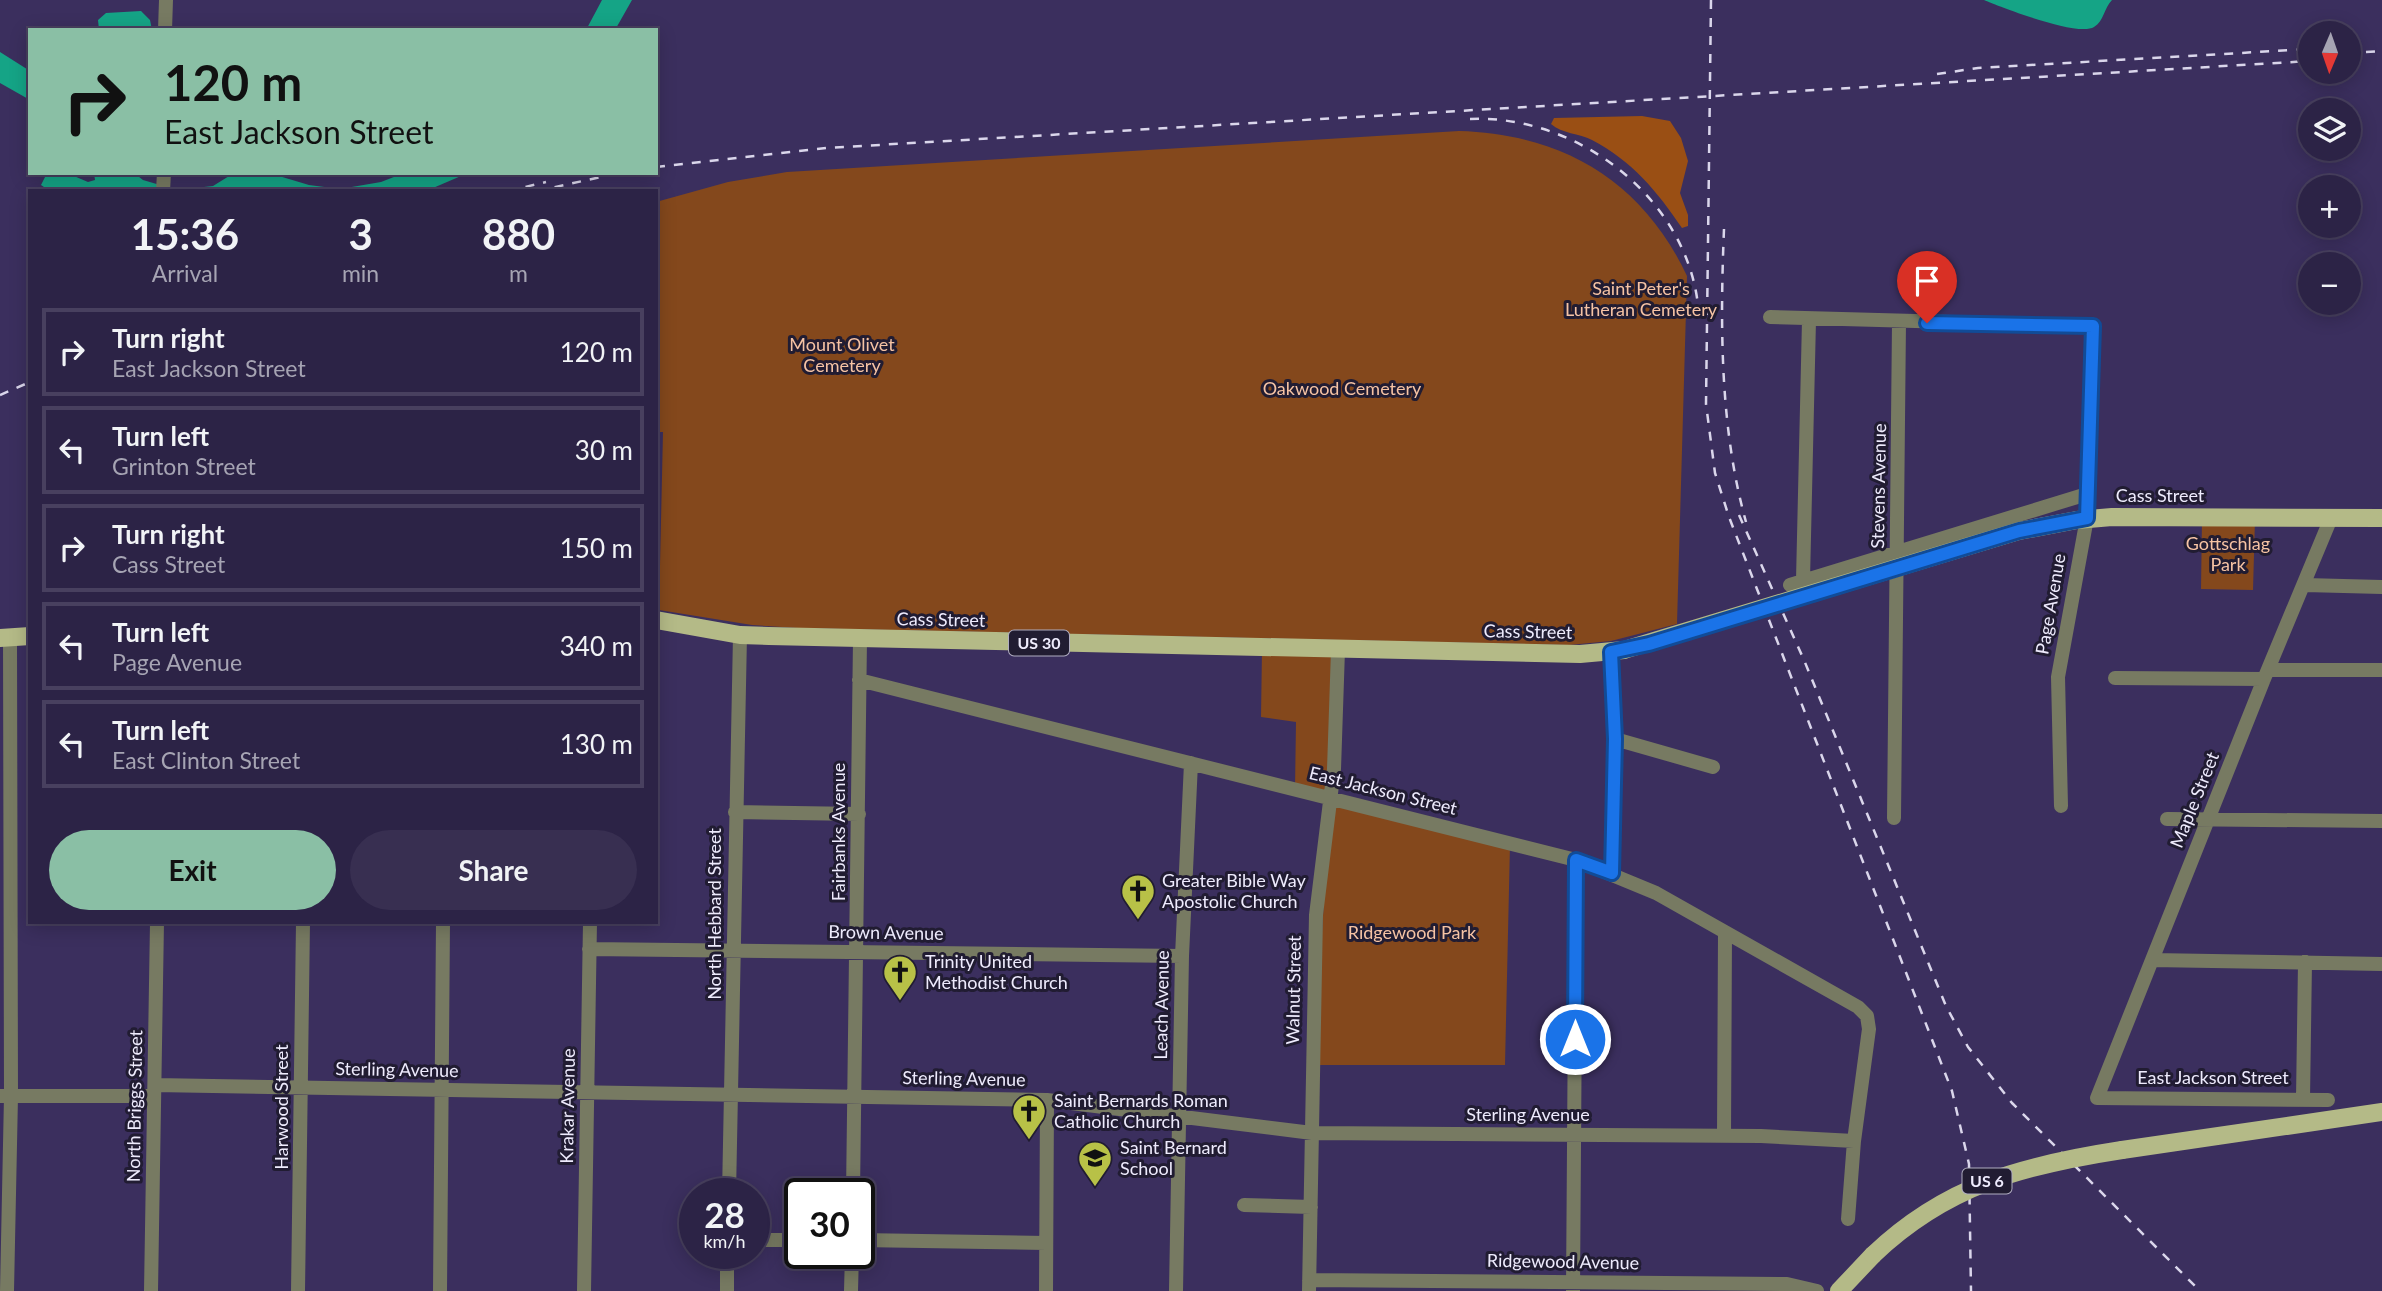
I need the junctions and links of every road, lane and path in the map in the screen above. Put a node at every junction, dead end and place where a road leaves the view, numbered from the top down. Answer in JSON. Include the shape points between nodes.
{"nodes":[{"id":1,"x":166,"y":0,"type":"edge"},
{"id":2,"x":165,"y":28,"type":"edge"},
{"id":3,"x":1770,"y":317,"type":"dead end"},
{"id":4,"x":1810,"y":320,"type":"junction"},
{"id":5,"x":1899,"y":322,"type":"junction"},
{"id":6,"x":2088,"y":494,"type":"junction"},
{"id":7,"x":2331,"y":518,"type":"junction"},
{"id":8,"x":2382,"y":518,"type":"edge"},
{"id":9,"x":2082,"y":519,"type":"junction"},
{"id":10,"x":1897,"y":553,"type":"junction"},
{"id":11,"x":2305,"y":585,"type":"junction"},
{"id":12,"x":2382,"y":587,"type":"edge"},
{"id":13,"x":658,"y":620,"type":"edge"},
{"id":14,"x":740,"y":635,"type":"junction"},
{"id":15,"x":28,"y":636,"type":"edge"},
{"id":16,"x":5,"y":638,"type":"edge"},
{"id":17,"x":860,"y":639,"type":"junction"},
{"id":18,"x":1338,"y":650,"type":"junction"},
{"id":19,"x":1618,"y":651,"type":"junction"},
{"id":20,"x":2382,"y":670,"type":"edge"},
{"id":21,"x":2266,"y":675,"type":"junction"},
{"id":22,"x":2115,"y":678,"type":"dead end"},
{"id":23,"x":859,"y":680,"type":"junction"},
{"id":24,"x":1615,"y":739,"type":"junction"},
{"id":25,"x":1191,"y":763,"type":"junction"},
{"id":26,"x":1713,"y":767,"type":"dead end"},
{"id":27,"x":1329,"y":799,"type":"junction"},
{"id":28,"x":2061,"y":806,"type":"dead end"},
{"id":29,"x":735,"y":811,"type":"junction"},
{"id":30,"x":859,"y":814,"type":"junction"},
{"id":31,"x":1894,"y":818,"type":"dead end"},
{"id":32,"x":2167,"y":819,"type":"dead end"},
{"id":33,"x":2208,"y":819,"type":"junction"},
{"id":34,"x":2382,"y":821,"type":"edge"},
{"id":35,"x":1576,"y":860,"type":"junction"},
{"id":36,"x":1612,"y":873,"type":"junction"},
{"id":37,"x":6,"y":908,"type":"edge"},
{"id":38,"x":157,"y":924,"type":"edge"},
{"id":39,"x":303,"y":924,"type":"edge"},
{"id":40,"x":443,"y":924,"type":"edge"},
{"id":41,"x":590,"y":924,"type":"edge"},
{"id":42,"x":1725,"y":932,"type":"junction"},
{"id":43,"x":589,"y":949,"type":"junction"},
{"id":44,"x":733,"y":950,"type":"junction"},
{"id":45,"x":858,"y":952,"type":"junction"},
{"id":46,"x":1182,"y":956,"type":"junction"},
{"id":47,"x":2152,"y":960,"type":"junction"},
{"id":48,"x":2305,"y":962,"type":"junction"},
{"id":49,"x":2382,"y":964,"type":"edge"},
{"id":50,"x":300,"y":1088,"type":"junction"},
{"id":51,"x":154,"y":1091,"type":"junction"},
{"id":52,"x":441,"y":1091,"type":"junction"},
{"id":53,"x":587,"y":1091,"type":"junction"},
{"id":54,"x":732,"y":1094,"type":"junction"},
{"id":55,"x":6,"y":1096,"type":"edge"},
{"id":56,"x":855,"y":1097,"type":"junction"},
{"id":57,"x":2098,"y":1098,"type":"joint"},
{"id":58,"x":2303,"y":1099,"type":"junction"},
{"id":59,"x":1047,"y":1100,"type":"junction"},
{"id":60,"x":2328,"y":1100,"type":"dead end"},
{"id":61,"x":2382,"y":1112,"type":"edge"},
{"id":62,"x":1178,"y":1115,"type":"junction"},
{"id":63,"x":1312,"y":1133,"type":"junction"},
{"id":64,"x":1574,"y":1135,"type":"junction"},
{"id":65,"x":1724,"y":1136,"type":"junction"},
{"id":66,"x":1854,"y":1141,"type":"junction"},
{"id":67,"x":729,"y":1178,"type":"edge"},
{"id":68,"x":853,"y":1178,"type":"edge"},
{"id":69,"x":1244,"y":1205,"type":"dead end"},
{"id":70,"x":1311,"y":1206,"type":"junction"},
{"id":71,"x":1848,"y":1219,"type":"dead end"},
{"id":72,"x":875,"y":1240,"type":"edge"},
{"id":73,"x":1046,"y":1243,"type":"junction"},
{"id":74,"x":727,"y":1269,"type":"edge"},
{"id":75,"x":852,"y":1269,"type":"edge"},
{"id":76,"x":1309,"y":1285,"type":"edge"},
{"id":77,"x":1573,"y":1286,"type":"edge"},
{"id":78,"x":7,"y":1291,"type":"edge"},
{"id":79,"x":151,"y":1291,"type":"edge"},
{"id":80,"x":298,"y":1291,"type":"edge"},
{"id":81,"x":440,"y":1291,"type":"edge"},
{"id":82,"x":584,"y":1291,"type":"edge"},
{"id":83,"x":727,"y":1291,"type":"edge"},
{"id":84,"x":851,"y":1291,"type":"edge"},
{"id":85,"x":1046,"y":1291,"type":"edge"},
{"id":86,"x":1175,"y":1291,"type":"edge"},
{"id":87,"x":1817,"y":1291,"type":"edge"},
{"id":88,"x":1839,"y":1291,"type":"edge"}],
"edges":[{"from":1,"to":2,"type":"street"},
{"from":3,"to":4,"type":"street"},
{"from":4,"to":5,"type":"street"},
{"from":4,"to":10,"type":"street","via":[[1797,583]]},
{"from":5,"to":6,"type":"street","name":"Page Avenue","via":[[2093,326]]},
{"from":5,"to":10,"type":"street","name":"Stevens Avenue"},
{"from":6,"to":9,"type":"street","name":"Page Avenue"},
{"from":6,"to":10,"type":"street"},
{"from":7,"to":8,"type":"main road","name":"Cass Street","number":"US 30"},
{"from":7,"to":9,"type":"main road","name":"Cass Street","number":"US 30"},
{"from":7,"to":11,"type":"street","name":"Maple Street"},
{"from":9,"to":19,"type":"main road","name":"Cass Street","number":"US 30","bridge":true,"via":[[2019,531]]},
{"from":9,"to":28,"type":"street","name":"Page Avenue","via":[[2058,677]]},
{"from":10,"to":31,"type":"street","name":"Stevens Avenue"},
{"from":11,"to":12,"type":"street"},
{"from":11,"to":21,"type":"street","name":"Maple Street"},
{"from":13,"to":14,"type":"main road","name":"Cass Street","number":"US 30"},
{"from":14,"to":17,"type":"main road","name":"Cass Street","number":"US 30"},
{"from":14,"to":29,"type":"street","name":"North Hebbard Street"},
{"from":15,"to":16,"type":"main road"},
{"from":16,"to":37,"type":"street"},
{"from":17,"to":18,"type":"main road","name":"Cass Street","number":"US 30"},
{"from":17,"to":23,"type":"street","name":"Fairbanks Avenue"},
{"from":18,"to":19,"type":"main road","name":"Cass Street","number":"US 30"},
{"from":18,"to":27,"type":"street","name":"Walnut Street"},
{"from":19,"to":24,"type":"street"},
{"from":20,"to":21,"type":"street"},
{"from":21,"to":22,"type":"street"},
{"from":21,"to":33,"type":"street","name":"Maple Street"},
{"from":23,"to":25,"type":"street","name":"East Jackson Street"},
{"from":23,"to":30,"type":"street","name":"Fairbanks Avenue"},
{"from":24,"to":26,"type":"street"},
{"from":24,"to":36,"type":"street"},
{"from":25,"to":27,"type":"street","name":"East Jackson Street"},
{"from":25,"to":46,"type":"street","name":"Leach Avenue"},
{"from":27,"to":35,"type":"street","name":"East Jackson Street"},
{"from":27,"to":63,"type":"street","name":"Walnut Street","via":[[1316,915]]},
{"from":29,"to":30,"type":"street"},
{"from":29,"to":44,"type":"street","name":"North Hebbard Street"},
{"from":30,"to":45,"type":"street","name":"Fairbanks Avenue"},
{"from":32,"to":33,"type":"street"},
{"from":33,"to":34,"type":"street"},
{"from":33,"to":47,"type":"street","name":"Maple Street"},
{"from":35,"to":36,"type":"street","name":"East Jackson Street"},
{"from":35,"to":64,"type":"street"},
{"from":36,"to":42,"type":"street","name":"East Jackson Street"},
{"from":37,"to":55,"type":"street"},
{"from":38,"to":51,"type":"street","name":"North Briggs Street"},
{"from":39,"to":50,"type":"street","name":"Harwood Street"},
{"from":40,"to":52,"type":"street"},
{"from":41,"to":43,"type":"street","name":"Krakar Avenue"},
{"from":42,"to":65,"type":"street"},
{"from":42,"to":66,"type":"street","name":"East Jackson Street","via":[[1867,1016],[1864,1086]]},
{"from":43,"to":44,"type":"street","name":"Brown Avenue"},
{"from":43,"to":53,"type":"street","name":"Krakar Avenue"},
{"from":44,"to":45,"type":"street","name":"Brown Avenue"},
{"from":44,"to":54,"type":"street","name":"North Hebbard Street"},
{"from":45,"to":46,"type":"street","name":"Brown Avenue"},
{"from":45,"to":56,"type":"street","name":"Fairbanks Avenue"},
{"from":46,"to":62,"type":"street","name":"Leach Avenue"},
{"from":47,"to":48,"type":"street"},
{"from":47,"to":57,"type":"street","name":"Maple Street"},
{"from":48,"to":49,"type":"street"},
{"from":48,"to":58,"type":"street"},
{"from":50,"to":51,"type":"street","name":"Sterling Avenue"},
{"from":50,"to":52,"type":"street","name":"Sterling Avenue"},
{"from":50,"to":80,"type":"street","name":"Harwood Street"},
{"from":51,"to":55,"type":"street","name":"Sterling Avenue"},
{"from":51,"to":79,"type":"street","name":"North Briggs Street"},
{"from":52,"to":53,"type":"street","name":"Sterling Avenue"},
{"from":52,"to":81,"type":"street"},
{"from":53,"to":54,"type":"street","name":"Sterling Avenue"},
{"from":53,"to":82,"type":"street","name":"Krakar Avenue"},
{"from":54,"to":56,"type":"street","name":"Sterling Avenue"},
{"from":54,"to":67,"type":"street","name":"North Hebbard Street"},
{"from":55,"to":78,"type":"street"},
{"from":56,"to":59,"type":"street","name":"Sterling Avenue"},
{"from":56,"to":68,"type":"street","name":"Fairbanks Avenue"},
{"from":57,"to":58,"type":"street","name":"East Jackson Street"},
{"from":58,"to":60,"type":"street","name":"East Jackson Street"},
{"from":59,"to":62,"type":"street","name":"Sterling Avenue"},
{"from":59,"to":73,"type":"street"},
{"from":61,"to":88,"type":"main road","number":"US 6","bridge":true,"via":[[2122,1150],[2033,1166],[1986,1181],[1917,1217]]},
{"from":62,"to":63,"type":"street","name":"Sterling Avenue"},
{"from":62,"to":86,"type":"street","name":"Leach Avenue"},
{"from":63,"to":64,"type":"street","name":"Sterling Avenue"},
{"from":63,"to":70,"type":"street","name":"Walnut Street"},
{"from":64,"to":65,"type":"street","name":"Sterling Avenue"},
{"from":64,"to":77,"type":"street"},
{"from":65,"to":66,"type":"street","name":"Sterling Avenue"},
{"from":66,"to":71,"type":"street"},
{"from":69,"to":70,"type":"street"},
{"from":70,"to":76,"type":"street","name":"Walnut Street"},
{"from":72,"to":73,"type":"street"},
{"from":73,"to":85,"type":"street"},
{"from":74,"to":83,"type":"street"},
{"from":75,"to":84,"type":"street"},
{"from":76,"to":77,"type":"street","name":"Ridgewood Avenue"},
{"from":77,"to":87,"type":"street","name":"Ridgewood Avenue","via":[[1787,1284]]}]}
